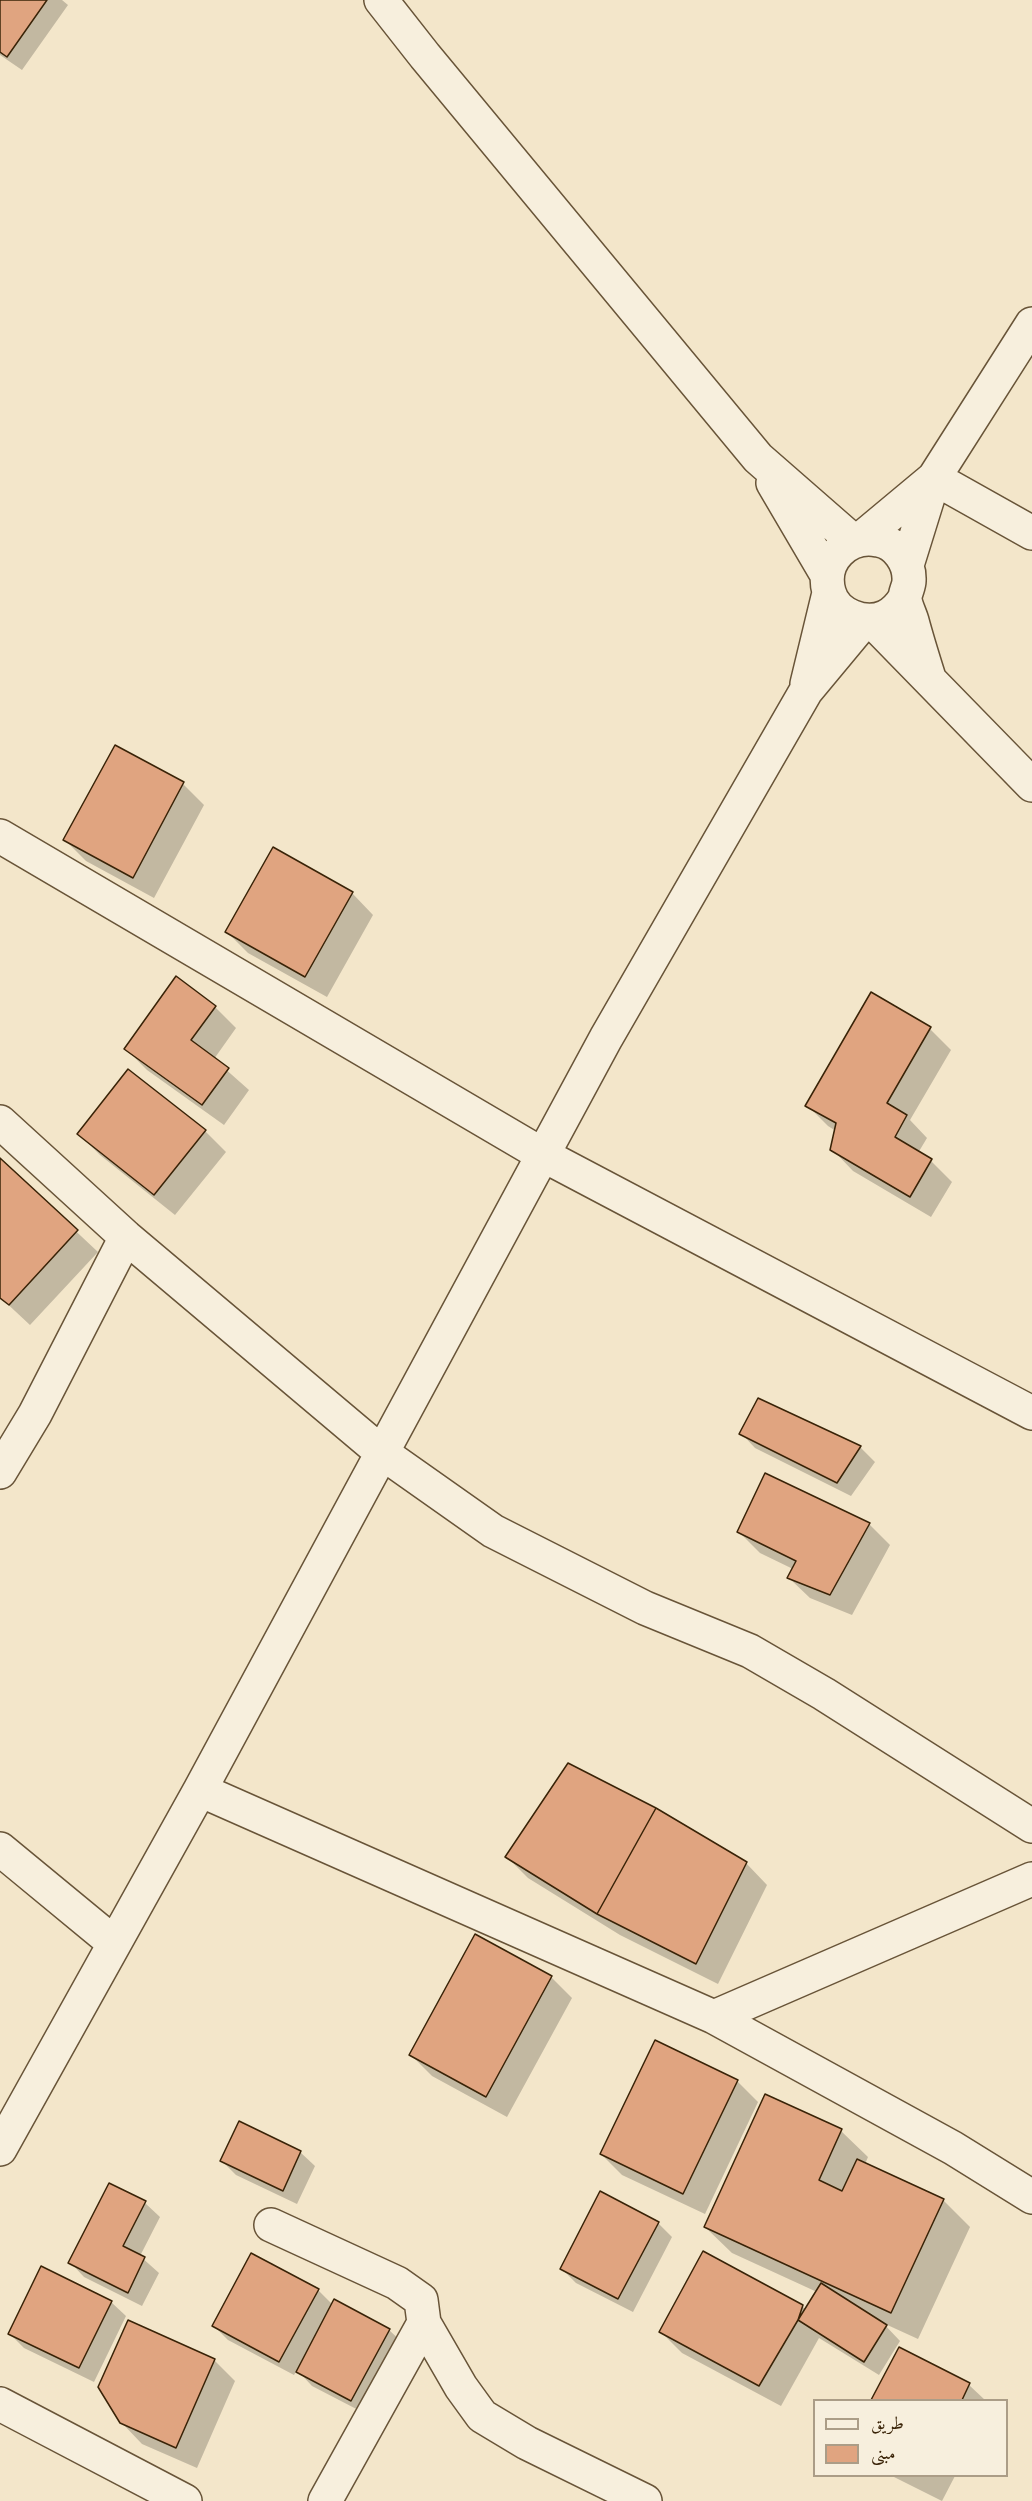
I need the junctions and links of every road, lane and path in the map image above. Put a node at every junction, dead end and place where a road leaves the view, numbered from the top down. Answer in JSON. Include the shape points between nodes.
{"nodes":[{"id":1,"x":381,"y":0,"type":"edge"},
{"id":2,"x":1032,"y":324,"type":"edge"},
{"id":3,"x":758,"y":458,"type":"junction"},
{"id":4,"x":934,"y":478,"type":"junction"},
{"id":5,"x":1032,"y":533,"type":"edge"},
{"id":6,"x":858,"y":539,"type":"junction"},
{"id":7,"x":907,"y":565,"type":"junction"},
{"id":8,"x":828,"y":584,"type":"junction"},
{"id":9,"x":905,"y":598,"type":"junction"},
{"id":10,"x":869,"y":620,"type":"junction"},
{"id":11,"x":929,"y":678,"type":"junction"},
{"id":12,"x":806,"y":691,"type":"junction"},
{"id":13,"x":1032,"y":785,"type":"edge"},
{"id":14,"x":0,"y":836,"type":"edge"},
{"id":15,"x":0,"y":1122,"type":"edge"},
{"id":16,"x":543,"y":1155,"type":"junction"},
{"id":17,"x":126,"y":1237,"type":"junction"},
{"id":18,"x":1032,"y":1413,"type":"edge"},
{"id":19,"x":381,"y":1452,"type":"junction"},
{"id":20,"x":0,"y":1472,"type":"edge"},
{"id":21,"x":200,"y":1790,"type":"junction"},
{"id":22,"x":1032,"y":1826,"type":"edge"},
{"id":23,"x":0,"y":1849,"type":"edge"},
{"id":24,"x":1032,"y":1879,"type":"edge"},
{"id":25,"x":114,"y":1943,"type":"junction"},
{"id":26,"x":714,"y":2017,"type":"junction"},
{"id":27,"x":0,"y":2150,"type":"edge"},
{"id":28,"x":1032,"y":2197,"type":"edge"},
{"id":29,"x":271,"y":2225,"type":"dead end"},
{"id":30,"x":424,"y":2323,"type":"junction"},
{"id":31,"x":0,"y":2404,"type":"edge"},
{"id":32,"x":185,"y":2501,"type":"edge"},
{"id":33,"x":325,"y":2501,"type":"edge"},
{"id":34,"x":645,"y":2501,"type":"edge"}],
"edges":[{"from":1,"to":3,"type":"street"},
{"from":2,"to":4,"type":"street"},
{"from":3,"to":6,"type":"street"},
{"from":3,"to":8,"type":"street"},
{"from":4,"to":5,"type":"street"},
{"from":4,"to":6,"type":"street"},
{"from":4,"to":7,"type":"street"},
{"from":6,"to":7,"type":"street","via":[[881,540],[897,550]]},
{"from":6,"to":8,"type":"street","via":[[840,549],[831,561]]},
{"from":7,"to":9,"type":"street","via":[[909,582]]},
{"from":8,"to":10,"type":"street","via":[[837,606],[850,616]]},
{"from":8,"to":12,"type":"street"},
{"from":9,"to":10,"type":"street","via":[[886,617]]},
{"from":9,"to":11,"type":"street"},
{"from":10,"to":11,"type":"street"},
{"from":10,"to":12,"type":"street"},
{"from":11,"to":13,"type":"street"},
{"from":12,"to":16,"type":"street"},
{"from":14,"to":16,"type":"street"},
{"from":15,"to":17,"type":"street"},
{"from":16,"to":18,"type":"street"},
{"from":16,"to":19,"type":"street"},
{"from":17,"to":19,"type":"street"},
{"from":17,"to":20,"type":"street"},
{"from":19,"to":21,"type":"street"},
{"from":19,"to":22,"type":"street","via":[[493,1531],[645,1608],[750,1651]]},
{"from":21,"to":25,"type":"street"},
{"from":21,"to":26,"type":"street"},
{"from":23,"to":25,"type":"street"},
{"from":24,"to":26,"type":"street"},
{"from":25,"to":27,"type":"street"},
{"from":26,"to":28,"type":"street","via":[[953,2148]]},
{"from":29,"to":30,"type":"street","via":[[397,2283],[421,2300]]},
{"from":30,"to":33,"type":"street"},
{"from":30,"to":34,"type":"street","via":[[482,2416],[527,2443]]},
{"from":31,"to":32,"type":"street"}]}
